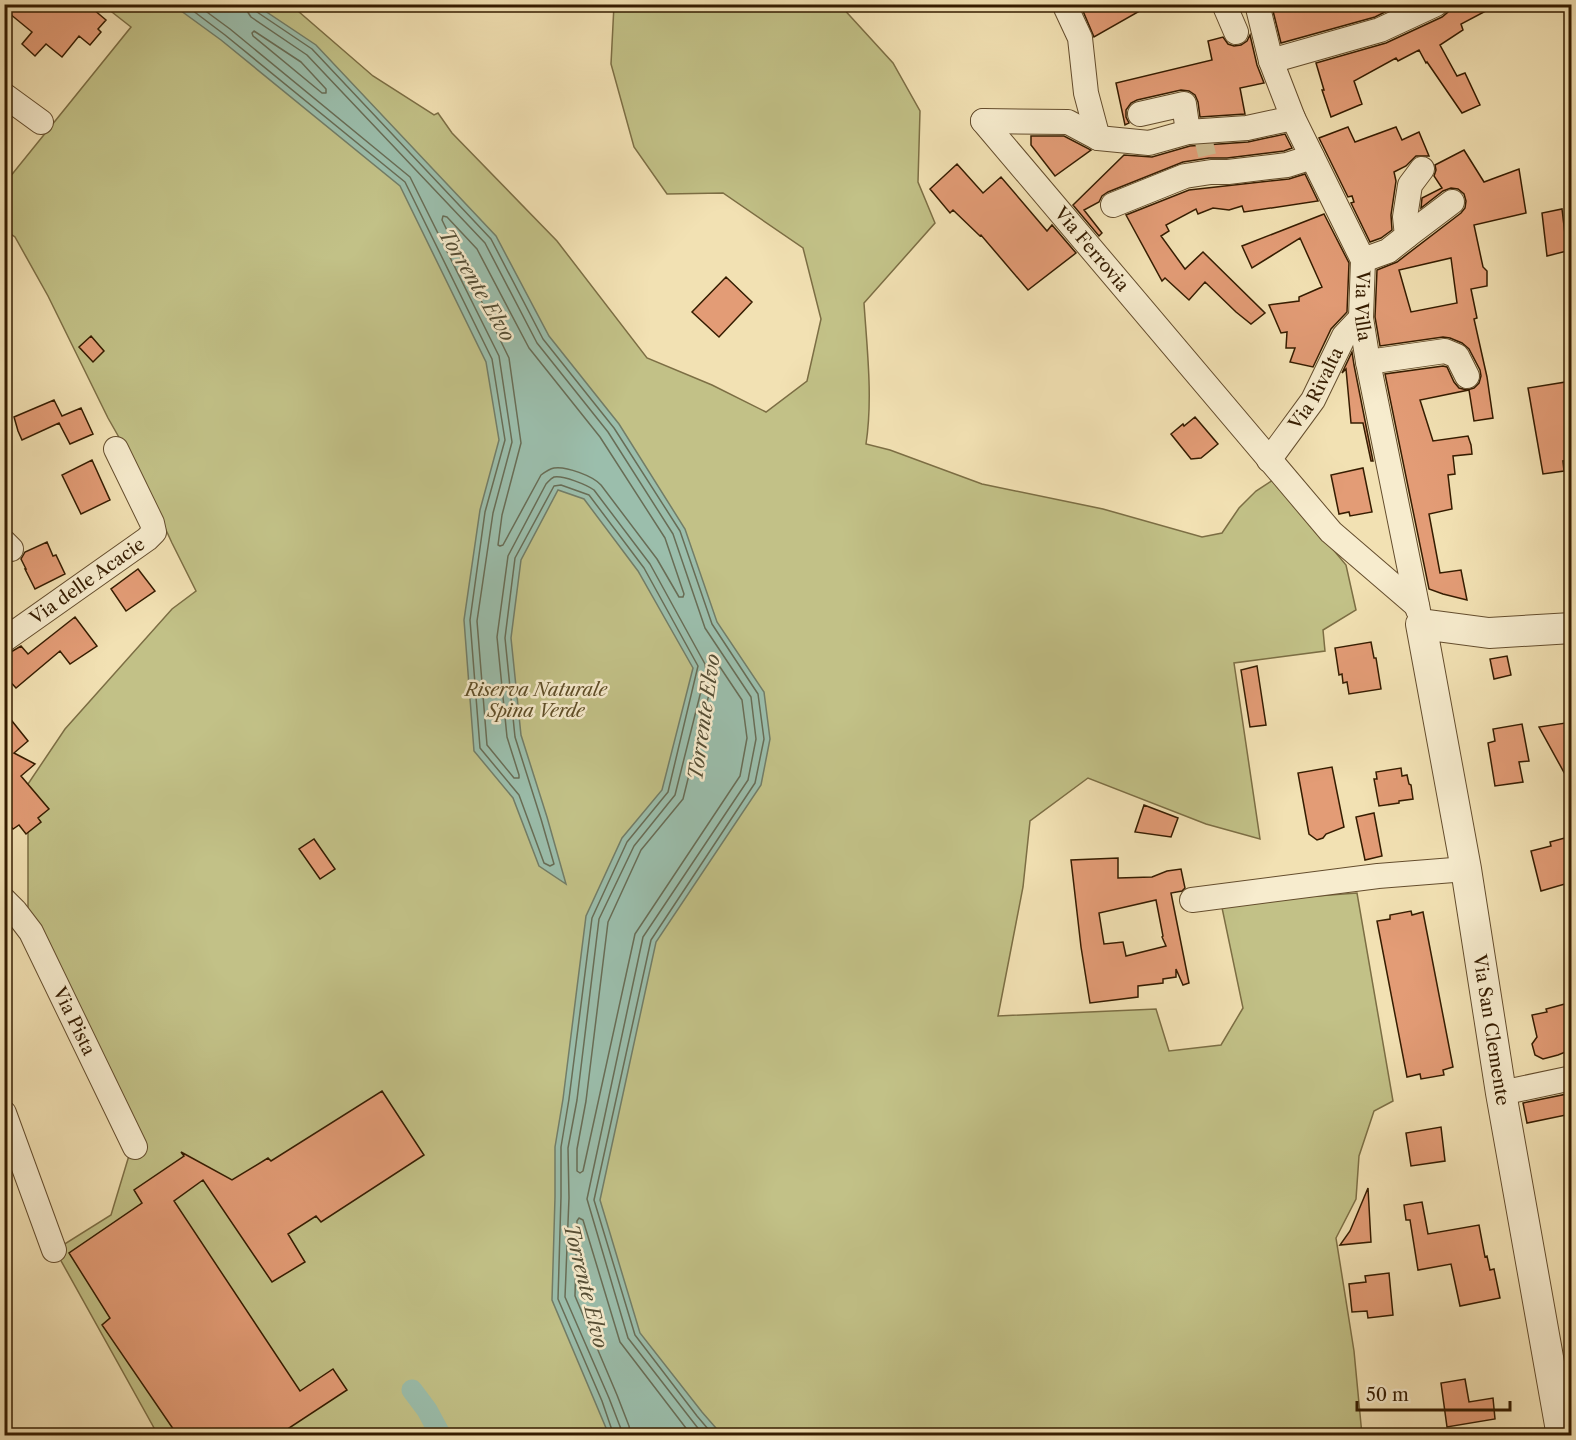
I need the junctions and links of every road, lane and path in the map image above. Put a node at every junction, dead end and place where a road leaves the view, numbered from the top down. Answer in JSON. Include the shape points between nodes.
{"nodes":[{"id":1,"x":1224,"y":4,"type":"edge"},
{"id":2,"x":1257,"y":4,"type":"edge"},
{"id":3,"x":1436,"y":4,"type":"edge"},
{"id":4,"x":1066,"y":8,"type":"dead end"},
{"id":5,"x":1236,"y":32,"type":"dead end"},
{"id":6,"x":1271,"y":61,"type":"junction"},
{"id":7,"x":4,"y":95,"type":"edge"},
{"id":8,"x":1140,"y":114,"type":"dead end"},
{"id":9,"x":1293,"y":117,"type":"junction"},
{"id":10,"x":41,"y":122,"type":"dead end"},
{"id":11,"x":1188,"y":132,"type":"junction"},
{"id":12,"x":1098,"y":138,"type":"junction"},
{"id":13,"x":1312,"y":156,"type":"junction"},
{"id":14,"x":1422,"y":169,"type":"dead end"},
{"id":15,"x":1452,"y":202,"type":"dead end"},
{"id":16,"x":1113,"y":205,"type":"dead end"},
{"id":17,"x":1407,"y":236,"type":"junction"},
{"id":18,"x":1363,"y":260,"type":"junction"},
{"id":19,"x":1360,"y":318,"type":"junction"},
{"id":20,"x":1368,"y":362,"type":"junction"},
{"id":21,"x":1467,"y":376,"type":"dead end"},
{"id":22,"x":116,"y":448,"type":"dead end"},
{"id":23,"x":1269,"y":460,"type":"junction"},
{"id":24,"x":1419,"y":615,"type":"junction"},
{"id":25,"x":1572,"y":628,"type":"edge"},
{"id":26,"x":4,"y":640,"type":"edge"},
{"id":27,"x":1466,"y":869,"type":"junction"},
{"id":28,"x":4,"y":900,"type":"edge"},
{"id":29,"x":1192,"y":900,"type":"dead end"},
{"id":30,"x":1572,"y":1078,"type":"edge"},
{"id":31,"x":1501,"y":1093,"type":"junction"},
{"id":32,"x":4,"y":1113,"type":"edge"},
{"id":33,"x":135,"y":1147,"type":"dead end"},
{"id":34,"x":54,"y":1250,"type":"dead end"},
{"id":35,"x":1562,"y":1436,"type":"edge"}],
"edges":[{"from":1,"to":5,"type":"street"},
{"from":2,"to":6,"type":"street","name":"Via Villa"},
{"from":3,"to":6,"type":"street","via":[[1380,30]]},
{"from":4,"to":12,"type":"street","via":[[1080,38],[1086,93]]},
{"from":6,"to":9,"type":"street","name":"Via Villa"},
{"from":7,"to":10,"type":"street"},
{"from":8,"to":11,"type":"street","via":[[1184,104]]},
{"from":9,"to":11,"type":"street","name":"Via Ferrovia","via":[[1247,128]]},
{"from":9,"to":13,"type":"street","name":"Via Villa"},
{"from":11,"to":12,"type":"street","name":"Via Ferrovia","via":[[1149,143]]},
{"from":12,"to":23,"type":"street","name":"Via Ferrovia","via":[[1068,122],[983,121]]},
{"from":13,"to":16,"type":"street","via":[[1287,165],[1185,176]]},
{"from":13,"to":18,"type":"street","name":"Via Villa"},
{"from":14,"to":17,"type":"street","via":[[1410,185],[1405,217]]},
{"from":15,"to":17,"type":"street"},
{"from":17,"to":18,"type":"street","via":[[1388,251]]},
{"from":18,"to":19,"type":"street","name":"Via Villa"},
{"from":19,"to":20,"type":"street","name":"Via Villa"},
{"from":19,"to":23,"type":"street","name":"Via Rivalta","via":[[1344,336],[1313,400]]},
{"from":20,"to":21,"type":"street","via":[[1445,351],[1457,356]]},
{"from":20,"to":24,"type":"street","name":"Via Villa"},
{"from":22,"to":26,"type":"street","name":"Via delle Acacie","via":[[154,532]]},
{"from":23,"to":24,"type":"street","name":"Via Ferrovia","via":[[1331,532]]},
{"from":24,"to":25,"type":"street","via":[[1489,633]]},
{"from":24,"to":27,"type":"street","name":"Via San Clemente"},
{"from":27,"to":29,"type":"street"},
{"from":27,"to":31,"type":"street","name":"Via San Clemente"},
{"from":28,"to":33,"type":"street","name":"Via Pista","via":[[31,932]]},
{"from":30,"to":31,"type":"street"},
{"from":31,"to":35,"type":"street","name":"Via San Clemente"},
{"from":32,"to":34,"type":"street"}]}
